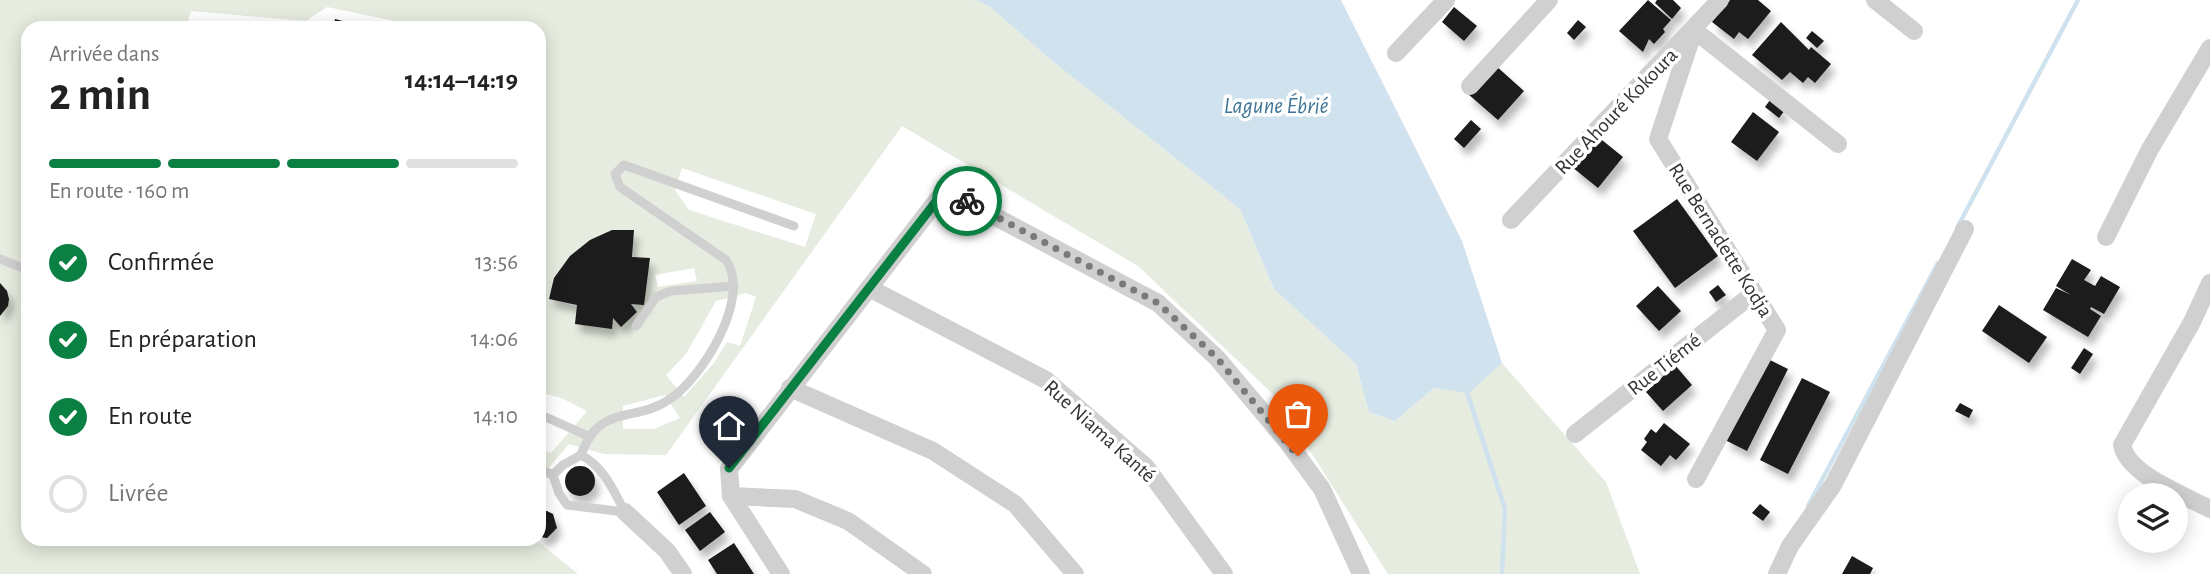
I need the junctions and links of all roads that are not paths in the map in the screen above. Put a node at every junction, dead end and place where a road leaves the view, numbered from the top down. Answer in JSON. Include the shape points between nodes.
{"nodes":[{"id":1,"x":1446,"y":0,"type":"edge"},
{"id":2,"x":1549,"y":0,"type":"edge"},
{"id":3,"x":1720,"y":0,"type":"edge"},
{"id":4,"x":1875,"y":0,"type":"edge"},
{"id":5,"x":1694,"y":30,"type":"junction"},
{"id":6,"x":1914,"y":31,"type":"dead end"},
{"id":7,"x":1396,"y":53,"type":"dead end"},
{"id":8,"x":2208,"y":62,"type":"edge"},
{"id":9,"x":1470,"y":86,"type":"dead end"},
{"id":10,"x":1838,"y":144,"type":"dead end"},
{"id":11,"x":1511,"y":220,"type":"dead end"},
{"id":12,"x":794,"y":226,"type":"dead end"},
{"id":13,"x":1965,"y":229,"type":"dead end"},
{"id":14,"x":2106,"y":237,"type":"dead end"},
{"id":15,"x":0,"y":259,"type":"edge"},
{"id":16,"x":21,"y":267,"type":"edge"},
{"id":17,"x":2210,"y":283,"type":"edge"},
{"id":18,"x":734,"y":286,"type":"junction"},
{"id":19,"x":869,"y":288,"type":"junction"},
{"id":20,"x":1754,"y":293,"type":"junction"},
{"id":21,"x":636,"y":326,"type":"dead end"},
{"id":22,"x":790,"y":388,"type":"junction"},
{"id":23,"x":546,"y":417,"type":"edge"},
{"id":24,"x":1574,"y":434,"type":"dead end"},
{"id":25,"x":588,"y":436,"type":"junction"},
{"id":26,"x":581,"y":456,"type":"junction"},
{"id":27,"x":546,"y":472,"type":"edge"},
{"id":28,"x":553,"y":475,"type":"junction"},
{"id":29,"x":1696,"y":479,"type":"dead end"},
{"id":30,"x":731,"y":496,"type":"junction"},
{"id":31,"x":2210,"y":509,"type":"edge"},
{"id":32,"x":625,"y":512,"type":"junction"},
{"id":33,"x":683,"y":574,"type":"edge"},
{"id":34,"x":781,"y":574,"type":"edge"},
{"id":35,"x":923,"y":574,"type":"edge"},
{"id":36,"x":1075,"y":574,"type":"edge"},
{"id":37,"x":1224,"y":574,"type":"edge"},
{"id":38,"x":1361,"y":574,"type":"edge"},
{"id":39,"x":1777,"y":574,"type":"edge"}],
"edges":[{"from":1,"to":7,"type":"street"},
{"from":2,"to":9,"type":"street"},
{"from":3,"to":5,"type":"street","name":"Rue Ahouré Kokoura"},
{"from":4,"to":6,"type":"street"},
{"from":5,"to":10,"type":"street"},
{"from":5,"to":11,"type":"street","name":"Rue Ahouré Kokoura"},
{"from":5,"to":20,"type":"street","name":"Rue Bernadette Kodja","via":[[1658,139]]},
{"from":8,"to":14,"type":"street","via":[[2150,149]]},
{"from":12,"to":18,"type":"lane","via":[[624,165],[615,174],[620,187],[726,260],[734,271]]},
{"from":13,"to":39,"type":"street","via":[[1833,485],[1790,546]]},
{"from":15,"to":16,"type":"lane"},
{"from":17,"to":31,"type":"street","via":[[2122,445],[2125,458],[2138,471]]},
{"from":18,"to":21,"type":"lane","via":[[706,286],[656,297]]},
{"from":18,"to":25,"type":"lane","via":[[715,345],[685,385],[669,400],[611,418]]},
{"from":19,"to":22,"type":"street"},
{"from":19,"to":37,"type":"street","name":"Rue Niama Kanté","via":[[1046,380],[1146,467]]},
{"from":19,"to":38,"type":"street","via":[[945,190],[1158,303],[1217,358],[1286,440],[1322,489]]},
{"from":20,"to":24,"type":"street","name":"Rue Tiémé"},
{"from":20,"to":29,"type":"street","name":"Rue Bernadette Kodja","via":[[1777,330]]},
{"from":22,"to":30,"type":"street","via":[[729,468]]},
{"from":22,"to":36,"type":"street","via":[[933,451],[1015,504]]},
{"from":23,"to":25,"type":"lane"},
{"from":25,"to":26,"type":"lane"},
{"from":26,"to":28,"type":"lane"},
{"from":26,"to":32,"type":"lane","via":[[597,465]]},
{"from":27,"to":28,"type":"lane"},
{"from":28,"to":32,"type":"lane","via":[[567,505]]},
{"from":30,"to":34,"type":"street"},
{"from":30,"to":35,"type":"street","via":[[795,499],[848,521]]},
{"from":32,"to":33,"type":"street","via":[[667,551]]}]}
